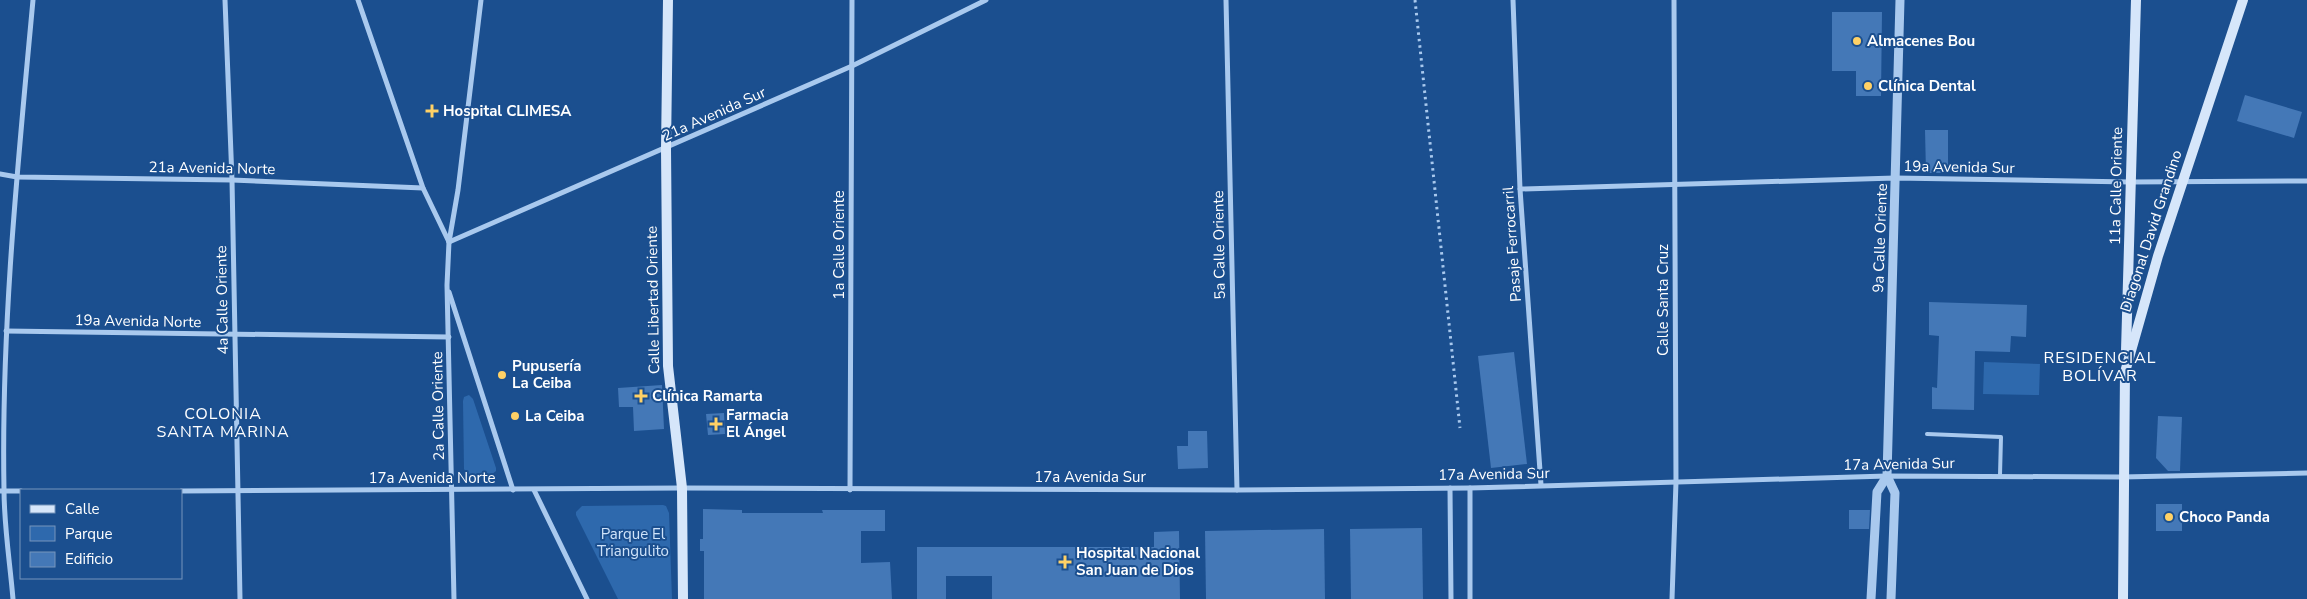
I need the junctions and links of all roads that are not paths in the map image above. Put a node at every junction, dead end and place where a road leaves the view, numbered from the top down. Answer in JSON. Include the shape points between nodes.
{"nodes":[{"id":1,"x":33,"y":0,"type":"edge"},
{"id":2,"x":225,"y":0,"type":"edge"},
{"id":3,"x":358,"y":0,"type":"edge"},
{"id":4,"x":480,"y":0,"type":"edge"},
{"id":5,"x":668,"y":0,"type":"edge"},
{"id":6,"x":852,"y":0,"type":"edge"},
{"id":7,"x":986,"y":0,"type":"edge"},
{"id":8,"x":1226,"y":0,"type":"edge"},
{"id":9,"x":1513,"y":0,"type":"edge"},
{"id":10,"x":1674,"y":0,"type":"edge"},
{"id":11,"x":1900,"y":0,"type":"edge"},
{"id":12,"x":2136,"y":0,"type":"edge"},
{"id":13,"x":2243,"y":0,"type":"edge"},
{"id":14,"x":852,"y":66,"type":"junction"},
{"id":15,"x":666,"y":149,"type":"junction"},
{"id":16,"x":0,"y":174,"type":"edge"},
{"id":17,"x":17,"y":177,"type":"junction"},
{"id":18,"x":1895,"y":178,"type":"junction"},
{"id":19,"x":232,"y":180,"type":"junction"},
{"id":20,"x":2307,"y":181,"type":"edge"},
{"id":21,"x":2130,"y":182,"type":"junction"},
{"id":22,"x":2183,"y":182,"type":"junction"},
{"id":23,"x":1676,"y":186,"type":"junction"},
{"id":24,"x":423,"y":188,"type":"junction"},
{"id":25,"x":1520,"y":189,"type":"junction"},
{"id":26,"x":450,"y":242,"type":"junction"},
{"id":27,"x":447,"y":285,"type":"junction"},
{"id":28,"x":6,"y":331,"type":"junction"},
{"id":29,"x":236,"y":335,"type":"junction"},
{"id":30,"x":450,"y":337,"type":"junction"},
{"id":31,"x":2125,"y":372,"type":"junction"},
{"id":32,"x":1927,"y":434,"type":"dead end"},
{"id":33,"x":2307,"y":473,"type":"edge"},
{"id":34,"x":2000,"y":475,"type":"junction"},
{"id":35,"x":1886,"y":476,"type":"junction"},
{"id":36,"x":2122,"y":476,"type":"junction"},
{"id":37,"x":1676,"y":482,"type":"junction"},
{"id":38,"x":1541,"y":485,"type":"junction"},
{"id":39,"x":682,"y":488,"type":"junction"},
{"id":40,"x":1450,"y":488,"type":"junction"},
{"id":41,"x":1470,"y":488,"type":"junction"},
{"id":42,"x":451,"y":490,"type":"junction"},
{"id":43,"x":513,"y":490,"type":"junction"},
{"id":44,"x":534,"y":490,"type":"junction"},
{"id":45,"x":850,"y":490,"type":"junction"},
{"id":46,"x":1236,"y":490,"type":"junction"},
{"id":47,"x":2,"y":491,"type":"edge"},
{"id":48,"x":20,"y":491,"type":"edge"},
{"id":49,"x":182,"y":491,"type":"edge"},
{"id":50,"x":236,"y":492,"type":"junction"},
{"id":51,"x":13,"y":599,"type":"edge"},
{"id":52,"x":240,"y":599,"type":"edge"},
{"id":53,"x":454,"y":599,"type":"edge"},
{"id":54,"x":587,"y":599,"type":"edge"},
{"id":55,"x":683,"y":599,"type":"edge"},
{"id":56,"x":1450,"y":599,"type":"edge"},
{"id":57,"x":1470,"y":599,"type":"edge"},
{"id":58,"x":1672,"y":599,"type":"edge"},
{"id":59,"x":1871,"y":599,"type":"edge"},
{"id":60,"x":1891,"y":599,"type":"edge"},
{"id":61,"x":2123,"y":599,"type":"edge"}],
"edges":[{"from":1,"to":17,"type":"street"},
{"from":2,"to":19,"type":"street","name":"4a Calle Oriente"},
{"from":3,"to":24,"type":"street"},
{"from":4,"to":26,"type":"street","name":"2a Calle Oriente"},
{"from":5,"to":15,"type":"main road","name":"Calle Libertad Oriente"},
{"from":6,"to":14,"type":"street","name":"1a Calle Oriente"},
{"from":7,"to":14,"type":"street","name":"21a Avenida Sur"},
{"from":8,"to":46,"type":"street","name":"5a Calle Oriente"},
{"from":9,"to":25,"type":"street","name":"Pasaje Ferrocarril"},
{"from":10,"to":23,"type":"street","name":"Calle Santa Cruz"},
{"from":11,"to":18,"type":"street","name":"9a Calle Oriente"},
{"from":12,"to":21,"type":"main road","name":"11a Calle Oriente"},
{"from":13,"to":22,"type":"main road","name":"Diagonal David Grandino"},
{"from":14,"to":15,"type":"street","name":"21a Avenida Sur"},
{"from":14,"to":45,"type":"street","name":"1a Calle Oriente"},
{"from":15,"to":26,"type":"street","name":"21a Avenida Sur"},
{"from":15,"to":39,"type":"main road","name":"Calle Libertad Oriente","via":[[668,366]]},
{"from":16,"to":17,"type":"street","name":"21a Avenida Norte"},
{"from":17,"to":19,"type":"street","name":"21a Avenida Norte"},
{"from":17,"to":28,"type":"street"},
{"from":18,"to":21,"type":"street","name":"19a Avenida Sur"},
{"from":18,"to":23,"type":"street","name":"19a Avenida Sur"},
{"from":18,"to":35,"type":"street","name":"9a Calle Oriente"},
{"from":19,"to":24,"type":"street","name":"21a Avenida Norte"},
{"from":19,"to":29,"type":"street","name":"4a Calle Oriente"},
{"from":20,"to":22,"type":"street","name":"19a Avenida Sur"},
{"from":21,"to":22,"type":"street","name":"19a Avenida Sur"},
{"from":21,"to":31,"type":"main road","name":"11a Calle Oriente"},
{"from":22,"to":31,"type":"main road","name":"Diagonal David Grandino"},
{"from":23,"to":25,"type":"street","name":"19a Avenida Sur"},
{"from":23,"to":37,"type":"street","name":"Calle Santa Cruz"},
{"from":24,"to":26,"type":"street"},
{"from":25,"to":38,"type":"street","name":"Pasaje Ferrocarril"},
{"from":26,"to":27,"type":"street","name":"2a Calle Oriente"},
{"from":27,"to":30,"type":"street","name":"2a Calle Oriente"},
{"from":27,"to":43,"type":"street"},
{"from":28,"to":29,"type":"street","name":"19a Avenida Norte"},
{"from":28,"to":47,"type":"street"},
{"from":29,"to":30,"type":"street","name":"19a Avenida Norte"},
{"from":29,"to":50,"type":"street","name":"4a Calle Oriente"},
{"from":30,"to":42,"type":"street","name":"2a Calle Oriente"},
{"from":31,"to":36,"type":"main road","name":"Diagonal David Grandino"},
{"from":32,"to":34,"type":"lane","via":[[2001,437]]},
{"from":33,"to":36,"type":"street","name":"17a Avenida Sur"},
{"from":34,"to":35,"type":"street","name":"17a Avenida Sur"},
{"from":34,"to":36,"type":"street","name":"17a Avenida Sur"},
{"from":35,"to":37,"type":"street","name":"17a Avenida Sur"},
{"from":35,"to":59,"type":"street","name":"9a Calle Oriente","via":[[1877,492]]},
{"from":35,"to":60,"type":"street","name":"9a Calle Oriente","via":[[1895,493]]},
{"from":36,"to":61,"type":"main road"},
{"from":37,"to":38,"type":"street","name":"17a Avenida Sur"},
{"from":37,"to":58,"type":"street","name":"Calle Santa Cruz"},
{"from":38,"to":41,"type":"street","name":"17a Avenida Sur"},
{"from":39,"to":44,"type":"street","name":"17a Avenida Norte"},
{"from":39,"to":45,"type":"street","name":"17a Avenida Sur"},
{"from":39,"to":55,"type":"main road","name":"Calle Libertad Oriente"},
{"from":40,"to":41,"type":"street","name":"17a Avenida Sur"},
{"from":40,"to":46,"type":"street","name":"17a Avenida Sur"},
{"from":40,"to":56,"type":"street"},
{"from":41,"to":57,"type":"street"},
{"from":42,"to":43,"type":"street","name":"17a Avenida Norte"},
{"from":42,"to":50,"type":"street","name":"17a Avenida Norte"},
{"from":42,"to":53,"type":"street","name":"2a Calle Oriente"},
{"from":43,"to":44,"type":"street","name":"17a Avenida Norte"},
{"from":44,"to":54,"type":"street"},
{"from":45,"to":46,"type":"street","name":"17a Avenida Sur"},
{"from":47,"to":48,"type":"street"},
{"from":47,"to":51,"type":"street"},
{"from":49,"to":50,"type":"street","name":"17a Avenida Norte"},
{"from":50,"to":52,"type":"street","name":"4a Calle Oriente"}]}
